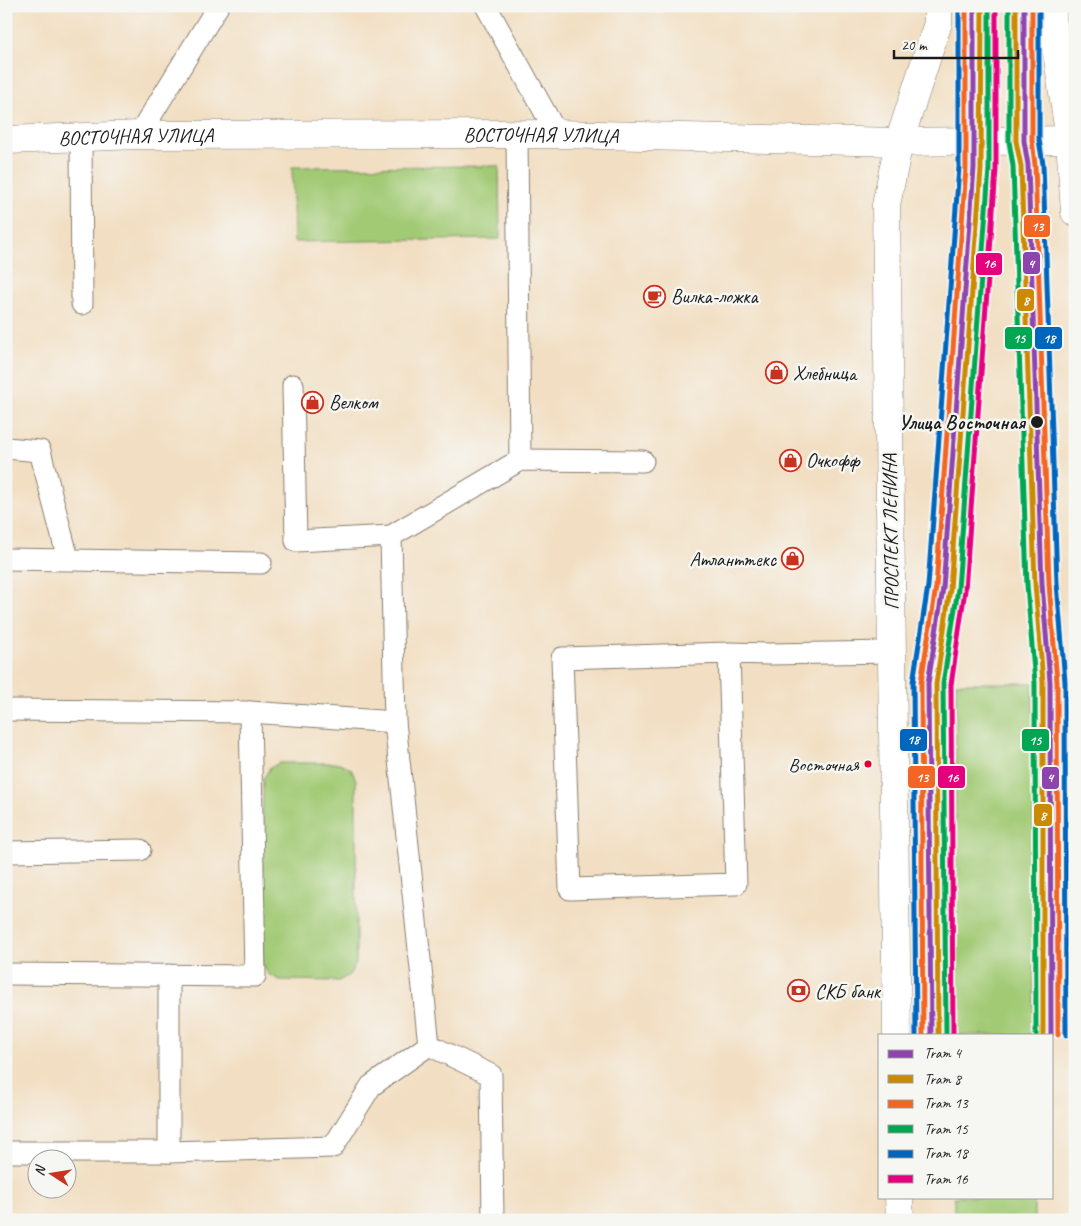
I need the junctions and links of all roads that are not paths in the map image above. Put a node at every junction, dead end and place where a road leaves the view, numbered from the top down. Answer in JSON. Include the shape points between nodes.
{"nodes":[{"id":1,"x":218,"y":6,"type":"edge"},
{"id":2,"x":486,"y":6,"type":"edge"},
{"id":3,"x":938,"y":6,"type":"edge"},
{"id":4,"x":1052,"y":6,"type":"edge"},
{"id":5,"x":517,"y":134,"type":"junction"},
{"id":6,"x":558,"y":134,"type":"junction"},
{"id":7,"x":139,"y":135,"type":"junction"},
{"id":8,"x":81,"y":137,"type":"junction"},
{"id":9,"x":6,"y":140,"type":"edge"},
{"id":10,"x":1072,"y":140,"type":"edge"},
{"id":11,"x":899,"y":142,"type":"junction"},
{"id":12,"x":1075,"y":212,"type":"edge"},
{"id":13,"x":82,"y":304,"type":"dead end"},
{"id":14,"x":293,"y":385,"type":"dead end"},
{"id":15,"x":6,"y":448,"type":"edge"},
{"id":16,"x":520,"y":460,"type":"junction"},
{"id":17,"x":643,"y":461,"type":"dead end"},
{"id":18,"x":391,"y":536,"type":"junction"},
{"id":19,"x":6,"y":559,"type":"edge"},
{"id":20,"x":68,"y":559,"type":"junction"},
{"id":21,"x":261,"y":562,"type":"dead end"},
{"id":22,"x":891,"y":652,"type":"junction"},
{"id":23,"x":729,"y":653,"type":"junction"},
{"id":24,"x":6,"y":710,"type":"edge"},
{"id":25,"x":250,"y":712,"type":"junction"},
{"id":26,"x":395,"y":722,"type":"junction"},
{"id":27,"x":140,"y":850,"type":"dead end"},
{"id":28,"x":6,"y":852,"type":"edge"},
{"id":29,"x":6,"y":974,"type":"edge"},
{"id":30,"x":169,"y":975,"type":"junction"},
{"id":31,"x":898,"y":1034,"type":"edge"},
{"id":32,"x":428,"y":1045,"type":"junction"},
{"id":33,"x":6,"y":1152,"type":"edge"},
{"id":34,"x":169,"y":1152,"type":"junction"},
{"id":35,"x":900,"y":1198,"type":"edge"},
{"id":36,"x":494,"y":1220,"type":"edge"},
{"id":37,"x":900,"y":1220,"type":"edge"}],
"edges":[{"from":1,"to":7,"type":"lane"},
{"from":2,"to":6,"type":"lane"},
{"from":3,"to":11,"type":"main road","name":"ПРОСПЕКТ ЛЕНИНА","via":[[938,23]]},
{"from":4,"to":10,"type":"main road"},
{"from":5,"to":6,"type":"main road","name":"ВОСТОЧНАЯ УЛИЦА"},
{"from":5,"to":7,"type":"main road","name":"ВОСТОЧНАЯ УЛИЦА"},
{"from":5,"to":16,"type":"lane"},
{"from":6,"to":11,"type":"main road","name":"ВОСТОЧНАЯ УЛИЦА"},
{"from":7,"to":8,"type":"main road","name":"ВОСТОЧНАЯ УЛИЦА"},
{"from":8,"to":9,"type":"main road","name":"ВОСТОЧНАЯ УЛИЦА"},
{"from":8,"to":13,"type":"lane"},
{"from":10,"to":11,"type":"main road","name":"ВОСТОЧНАЯ УЛИЦА"},
{"from":10,"to":12,"type":"main road"},
{"from":11,"to":22,"type":"main road","name":"ПРОСПЕКТ ЛЕНИНА","via":[[886,204]]},
{"from":14,"to":18,"type":"lane","via":[[296,541]]},
{"from":15,"to":20,"type":"lane","via":[[40,451]]},
{"from":16,"to":17,"type":"lane"},
{"from":16,"to":18,"type":"lane"},
{"from":18,"to":26,"type":"lane"},
{"from":19,"to":20,"type":"lane"},
{"from":20,"to":21,"type":"lane"},
{"from":22,"to":23,"type":"lane"},
{"from":22,"to":31,"type":"main road","name":"ПРОСПЕКТ ЛЕНИНА"},
{"from":23,"to":23,"type":"lane","via":[[562,658],[570,889],[736,884]]},
{"from":24,"to":25,"type":"lane"},
{"from":25,"to":26,"type":"lane"},
{"from":25,"to":30,"type":"lane","via":[[255,976]]},
{"from":26,"to":32,"type":"lane"},
{"from":27,"to":28,"type":"lane"},
{"from":29,"to":30,"type":"lane"},
{"from":30,"to":34,"type":"lane"},
{"from":32,"to":34,"type":"lane","via":[[371,1086],[333,1147]]},
{"from":32,"to":36,"type":"lane","via":[[491,1075]]},
{"from":33,"to":34,"type":"lane"},
{"from":35,"to":37,"type":"main road"}]}
